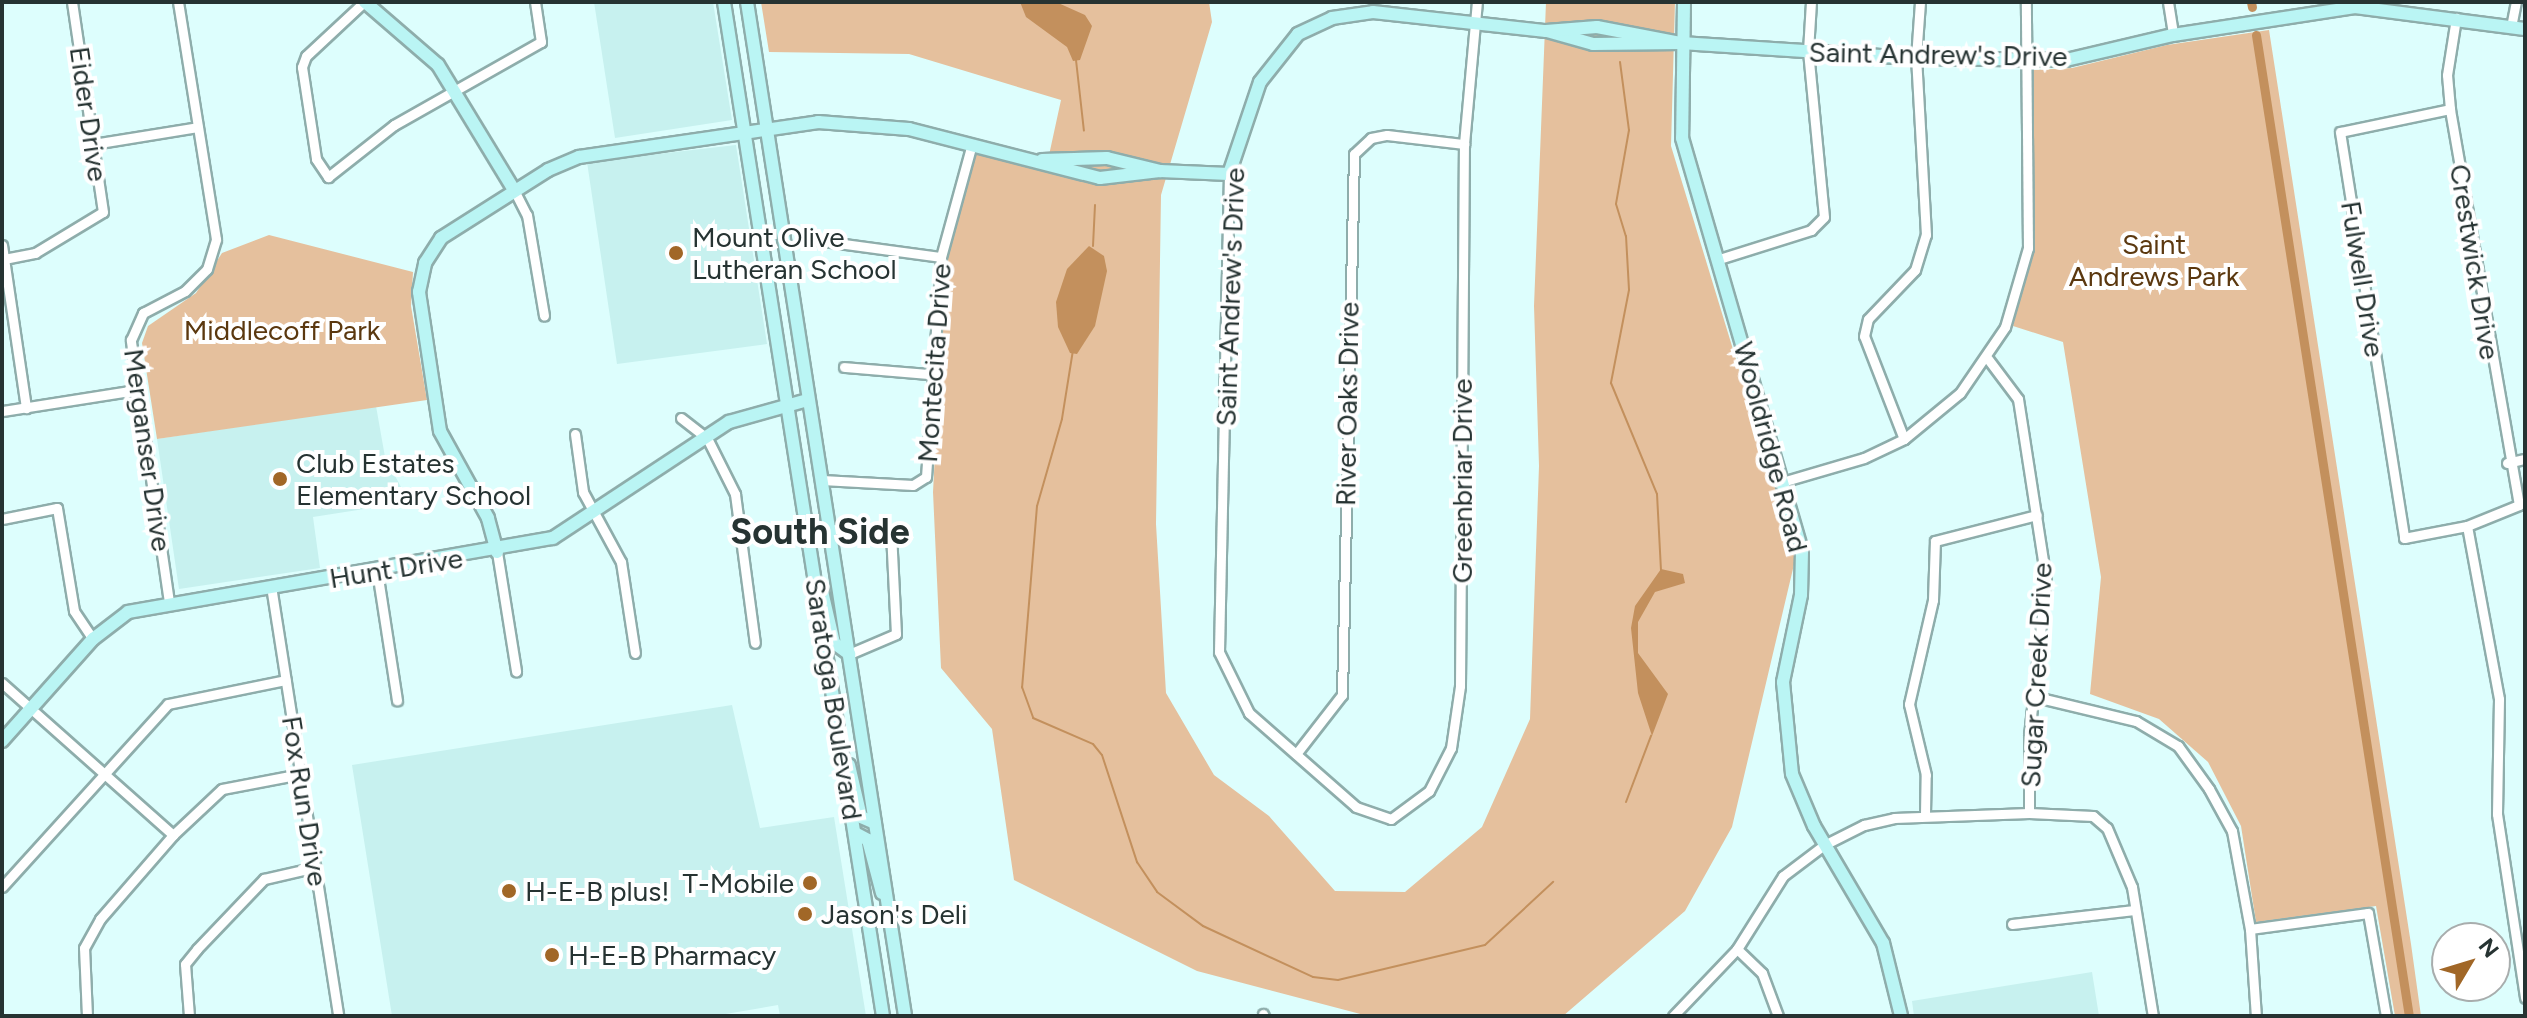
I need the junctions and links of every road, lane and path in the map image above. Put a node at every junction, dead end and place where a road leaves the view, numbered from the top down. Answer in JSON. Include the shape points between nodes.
{"nodes":[{"id":1,"x":72,"y":2,"type":"edge"},
{"id":2,"x":178,"y":2,"type":"edge"},
{"id":3,"x":364,"y":2,"type":"edge"},
{"id":4,"x":535,"y":2,"type":"edge"},
{"id":5,"x":724,"y":2,"type":"edge"},
{"id":6,"x":747,"y":2,"type":"edge"},
{"id":7,"x":1477,"y":2,"type":"edge"},
{"id":8,"x":1684,"y":2,"type":"edge"},
{"id":9,"x":1811,"y":2,"type":"edge"},
{"id":10,"x":1920,"y":2,"type":"edge"},
{"id":11,"x":2026,"y":2,"type":"edge"},
{"id":12,"x":2168,"y":2,"type":"edge"},
{"id":13,"x":2516,"y":2,"type":"edge"},
{"id":14,"x":1372,"y":7,"type":"edge"},
{"id":15,"x":2319,"y":7,"type":"edge"},
{"id":16,"x":2456,"y":18,"type":"junction"},
{"id":17,"x":1475,"y":23,"type":"junction"},
{"id":18,"x":2518,"y":28,"type":"edge"},
{"id":19,"x":2173,"y":35,"type":"junction"},
{"id":20,"x":1681,"y":43,"type":"junction"},
{"id":21,"x":1808,"y":51,"type":"junction"},
{"id":22,"x":1916,"y":58,"type":"junction"},
{"id":23,"x":2029,"y":60,"type":"junction"},
{"id":24,"x":457,"y":90,"type":"junction"},
{"id":25,"x":2450,"y":109,"type":"junction"},
{"id":26,"x":198,"y":127,"type":"junction"},
{"id":27,"x":766,"y":127,"type":"junction"},
{"id":28,"x":744,"y":131,"type":"junction"},
{"id":29,"x":93,"y":144,"type":"junction"},
{"id":30,"x":1464,"y":144,"type":"junction"},
{"id":31,"x":971,"y":147,"type":"junction"},
{"id":32,"x":1042,"y":160,"type":"junction"},
{"id":33,"x":1160,"y":171,"type":"junction"},
{"id":34,"x":1229,"y":174,"type":"junction"},
{"id":35,"x":514,"y":190,"type":"junction"},
{"id":36,"x":815,"y":240,"type":"dead end"},
{"id":37,"x":2,"y":245,"type":"edge"},
{"id":38,"x":941,"y":257,"type":"junction"},
{"id":39,"x":4,"y":259,"type":"junction"},
{"id":40,"x":1716,"y":260,"type":"junction"},
{"id":41,"x":544,"y":316,"type":"dead end"},
{"id":42,"x":1988,"y":359,"type":"junction"},
{"id":43,"x":844,"y":367,"type":"dead end"},
{"id":44,"x":930,"y":374,"type":"junction"},
{"id":45,"x":136,"y":390,"type":"junction"},
{"id":46,"x":808,"y":400,"type":"junction"},
{"id":47,"x":787,"y":402,"type":"junction"},
{"id":48,"x":26,"y":408,"type":"junction"},
{"id":49,"x":2,"y":411,"type":"edge"},
{"id":50,"x":681,"y":418,"type":"dead end"},
{"id":51,"x":575,"y":434,"type":"dead end"},
{"id":52,"x":707,"y":438,"type":"junction"},
{"id":53,"x":1904,"y":439,"type":"junction"},
{"id":54,"x":2525,"y":459,"type":"edge"},
{"id":55,"x":2507,"y":463,"type":"junction"},
{"id":56,"x":822,"y":480,"type":"junction"},
{"id":57,"x":1782,"y":482,"type":"junction"},
{"id":58,"x":597,"y":513,"type":"junction"},
{"id":59,"x":2037,"y":515,"type":"junction"},
{"id":60,"x":2,"y":519,"type":"edge"},
{"id":61,"x":2467,"y":526,"type":"junction"},
{"id":62,"x":829,"y":529,"type":"junction"},
{"id":63,"x":497,"y":552,"type":"junction"},
{"id":64,"x":377,"y":571,"type":"junction"},
{"id":65,"x":814,"y":573,"type":"junction"},
{"id":66,"x":271,"y":586,"type":"junction"},
{"id":67,"x":169,"y":602,"type":"junction"},
{"id":68,"x":93,"y":639,"type":"junction"},
{"id":69,"x":755,"y":643,"type":"dead end"},
{"id":70,"x":635,"y":653,"type":"dead end"},
{"id":71,"x":849,"y":654,"type":"junction"},
{"id":72,"x":516,"y":671,"type":"dead end"},
{"id":73,"x":286,"y":680,"type":"junction"},
{"id":74,"x":2,"y":683,"type":"edge"},
{"id":75,"x":2036,"y":697,"type":"junction"},
{"id":76,"x":397,"y":700,"type":"dead end"},
{"id":77,"x":31,"y":709,"type":"junction"},
{"id":78,"x":2,"y":741,"type":"edge"},
{"id":79,"x":842,"y":748,"type":"junction"},
{"id":80,"x":1296,"y":754,"type":"junction"},
{"id":81,"x":103,"y":773,"type":"junction"},
{"id":82,"x":301,"y":774,"type":"junction"},
{"id":83,"x":2029,"y":813,"type":"junction"},
{"id":84,"x":1925,"y":814,"type":"junction"},
{"id":85,"x":875,"y":823,"type":"junction"},
{"id":86,"x":855,"y":833,"type":"junction"},
{"id":87,"x":173,"y":835,"type":"junction"},
{"id":88,"x":1824,"y":845,"type":"junction"},
{"id":89,"x":316,"y":867,"type":"junction"},
{"id":90,"x":2,"y":887,"type":"edge"},
{"id":91,"x":888,"y":902,"type":"junction"},
{"id":92,"x":2134,"y":910,"type":"junction"},
{"id":93,"x":2012,"y":924,"type":"dead end"},
{"id":94,"x":2250,"y":929,"type":"junction"},
{"id":95,"x":1737,"y":949,"type":"junction"},
{"id":96,"x":879,"y":988,"type":"junction"},
{"id":97,"x":2525,"y":998,"type":"edge"},
{"id":98,"x":87,"y":1016,"type":"edge"},
{"id":99,"x":189,"y":1016,"type":"edge"},
{"id":100,"x":338,"y":1016,"type":"edge"},
{"id":101,"x":883,"y":1016,"type":"edge"},
{"id":102,"x":893,"y":1016,"type":"edge"},
{"id":103,"x":905,"y":1016,"type":"edge"},
{"id":104,"x":1673,"y":1016,"type":"edge"},
{"id":105,"x":1778,"y":1016,"type":"edge"},
{"id":106,"x":1901,"y":1016,"type":"edge"},
{"id":107,"x":2153,"y":1016,"type":"edge"},
{"id":108,"x":2256,"y":1016,"type":"edge"},
{"id":109,"x":2386,"y":1016,"type":"edge"}],
"edges":[{"from":1,"to":29,"type":"street","name":"Eider Drive"},
{"from":2,"to":26,"type":"street","name":"Merganser Drive"},
{"from":3,"to":24,"type":"street","via":[[416,42]]},
{"from":3,"to":24,"type":"street","via":[[306,56],[302,67],[316,159],[328,177],[394,125]]},
{"from":4,"to":24,"type":"street","via":[[541,42]]},
{"from":5,"to":28,"type":"street","name":"Saratoga Boulevard"},
{"from":6,"to":27,"type":"street","name":"Saratoga Boulevard"},
{"from":7,"to":17,"type":"street","name":"Greenbriar Drive"},
{"from":8,"to":20,"type":"street","name":"Wooldridge Road"},
{"from":9,"to":21,"type":"street"},
{"from":10,"to":22,"type":"street"},
{"from":11,"to":23,"type":"street"},
{"from":12,"to":19,"type":"street"},
{"from":13,"to":18,"type":"street"},
{"from":14,"to":17,"type":"street","name":"Saint Andrew's Drive"},
{"from":14,"to":34,"type":"street","name":"Saint Andrew's Drive","via":[[1298,34],[1260,82]]},
{"from":15,"to":16,"type":"street","name":"Saint Andrew's Drive","via":[[2382,7]]},
{"from":15,"to":19,"type":"street","name":"Saint Andrew's Drive"},
{"from":16,"to":18,"type":"street","name":"Saint Andrew's Drive"},
{"from":16,"to":25,"type":"street","name":"Crestwick Drive","via":[[2447,75]]},
{"from":17,"to":20,"type":"street","name":"Saint Andrew's Drive","via":[[1546,31],[1593,44]]},
{"from":17,"to":30,"type":"street","name":"Greenbriar Drive"},
{"from":19,"to":23,"type":"street","name":"Saint Andrew's Drive","via":[[2066,60]]},
{"from":20,"to":21,"type":"street","name":"Saint Andrew's Drive"},
{"from":20,"to":40,"type":"street","name":"Wooldridge Road","via":[[1682,138]]},
{"from":21,"to":22,"type":"street","name":"Saint Andrew's Drive"},
{"from":21,"to":40,"type":"street","via":[[1824,217],[1811,230]]},
{"from":22,"to":23,"type":"street","name":"Saint Andrew's Drive"},
{"from":22,"to":53,"type":"street","via":[[1926,235],[1915,270],[1868,319],[1864,336]]},
{"from":23,"to":42,"type":"street","via":[[2028,248],[2014,302]]},
{"from":24,"to":35,"type":"street"},
{"from":25,"to":55,"type":"street","name":"Crestwick Drive"},
{"from":25,"to":61,"type":"street","name":"Fulwell Drive","via":[[2340,132],[2404,538]]},
{"from":26,"to":29,"type":"street"},
{"from":26,"to":45,"type":"street","name":"Merganser Drive","via":[[216,239],[207,269],[185,291],[143,313],[131,340]]},
{"from":27,"to":28,"type":"street"},
{"from":27,"to":31,"type":"street","via":[[818,122],[909,129]]},
{"from":27,"to":46,"type":"street","name":"Saratoga Boulevard"},
{"from":28,"to":35,"type":"street","via":[[579,157]]},
{"from":28,"to":47,"type":"street","name":"Saratoga Boulevard"},
{"from":29,"to":39,"type":"street","name":"Eider Drive","via":[[103,212],[35,253]]},
{"from":30,"to":80,"type":"street","name":"River Oaks Drive","via":[[1387,135],[1371,138],[1354,154],[1342,695]]},
{"from":30,"to":80,"type":"street","name":"Greenbriar Drive","via":[[1460,686],[1451,748],[1429,791],[1391,819],[1356,807]]},
{"from":31,"to":32,"type":"street"},
{"from":31,"to":38,"type":"street","name":"Montecita Drive"},
{"from":32,"to":33,"type":"street","via":[[1107,158]]},
{"from":32,"to":33,"type":"street","via":[[1100,178]]},
{"from":33,"to":34,"type":"street"},
{"from":34,"to":80,"type":"street","name":"Saint Andrew's Drive","via":[[1219,652],[1249,713]]},
{"from":35,"to":41,"type":"street","via":[[527,215]]},
{"from":35,"to":63,"type":"street","via":[[441,238],[425,263],[419,292],[440,431],[488,518]]},
{"from":36,"to":38,"type":"street"},
{"from":37,"to":39,"type":"street"},
{"from":38,"to":44,"type":"street","name":"Montecita Drive"},
{"from":39,"to":48,"type":"street"},
{"from":40,"to":57,"type":"street","name":"Wooldridge Road"},
{"from":42,"to":53,"type":"street","via":[[1946,408]]},
{"from":42,"to":59,"type":"street","name":"Sugar Creek Drive","via":[[2018,399]]},
{"from":43,"to":44,"type":"street"},
{"from":44,"to":56,"type":"street","name":"Montecita Drive","via":[[926,477],[913,485]]},
{"from":45,"to":48,"type":"street"},
{"from":45,"to":67,"type":"street","name":"Merganser Drive"},
{"from":46,"to":47,"type":"street","name":"Hunt Drive"},
{"from":46,"to":56,"type":"street","name":"Saratoga Boulevard"},
{"from":47,"to":52,"type":"street","name":"Hunt Drive","via":[[729,422]]},
{"from":47,"to":65,"type":"street","name":"Saratoga Boulevard"},
{"from":48,"to":49,"type":"street"},
{"from":50,"to":52,"type":"street"},
{"from":51,"to":58,"type":"street","via":[[583,492]]},
{"from":52,"to":58,"type":"street","name":"Hunt Drive"},
{"from":52,"to":69,"type":"street","via":[[735,494]]},
{"from":53,"to":57,"type":"street","via":[[1864,458]]},
{"from":54,"to":55,"type":"street"},
{"from":55,"to":61,"type":"street","name":"Crestwick Drive","via":[[2519,505]]},
{"from":56,"to":62,"type":"street","name":"Saratoga Boulevard"},
{"from":57,"to":88,"type":"street","name":"Wooldridge Road","via":[[1804,573],[1783,682],[1786,743],[1802,800]]},
{"from":58,"to":63,"type":"street","name":"Hunt Drive","via":[[553,538]]},
{"from":58,"to":70,"type":"street","via":[[621,562]]},
{"from":59,"to":75,"type":"street","name":"Sugar Creek Drive","via":[[2046,579]]},
{"from":59,"to":84,"type":"street","via":[[1935,541],[1933,600],[1909,704],[1926,775]]},
{"from":60,"to":68,"type":"street","via":[[57,508],[74,611]]},
{"from":61,"to":97,"type":"street","via":[[2499,699],[2497,814]]},
{"from":62,"to":71,"type":"street","name":"Saratoga Boulevard"},
{"from":62,"to":71,"type":"street","via":[[891,532],[896,634]]},
{"from":63,"to":64,"type":"street","name":"Hunt Drive"},
{"from":63,"to":72,"type":"street"},
{"from":64,"to":66,"type":"street","name":"Hunt Drive"},
{"from":64,"to":76,"type":"street"},
{"from":65,"to":71,"type":"street","via":[[834,643]]},
{"from":65,"to":79,"type":"street","name":"Saratoga Boulevard"},
{"from":66,"to":67,"type":"street","name":"Hunt Drive"},
{"from":66,"to":73,"type":"street","name":"Fox Run Drive"},
{"from":67,"to":68,"type":"street","name":"Hunt Drive","via":[[128,612]]},
{"from":68,"to":77,"type":"street","name":"Hunt Drive"},
{"from":71,"to":85,"type":"street","name":"Saratoga Boulevard"},
{"from":73,"to":81,"type":"street","via":[[168,704]]},
{"from":73,"to":82,"type":"street","name":"Fox Run Drive"},
{"from":74,"to":77,"type":"street"},
{"from":75,"to":83,"type":"street","name":"Sugar Creek Drive"},
{"from":75,"to":94,"type":"street","via":[[2136,721],[2178,746],[2232,831]]},
{"from":77,"to":78,"type":"street","name":"Hunt Drive"},
{"from":77,"to":81,"type":"street"},
{"from":79,"to":85,"type":"street","via":[[861,817]]},
{"from":79,"to":86,"type":"street","name":"Saratoga Boulevard"},
{"from":81,"to":87,"type":"street"},
{"from":81,"to":90,"type":"street"},
{"from":82,"to":87,"type":"street","via":[[222,789]]},
{"from":82,"to":89,"type":"street","name":"Fox Run Drive"},
{"from":83,"to":84,"type":"street"},
{"from":83,"to":92,"type":"street","via":[[2093,816],[2107,828]]},
{"from":84,"to":88,"type":"street","via":[[1864,825]]},
{"from":85,"to":91,"type":"street","name":"Saratoga Boulevard"},
{"from":86,"to":91,"type":"street","via":[[868,840],[873,876]]},
{"from":86,"to":96,"type":"street","name":"Saratoga Boulevard"},
{"from":87,"to":98,"type":"street","via":[[100,919],[84,948]]},
{"from":88,"to":95,"type":"street","via":[[1783,876]]},
{"from":88,"to":106,"type":"street","name":"Wooldridge Road","via":[[1883,943]]},
{"from":89,"to":99,"type":"street","via":[[264,879],[197,949],[185,964]]},
{"from":89,"to":100,"type":"street","name":"Fox Run Drive"},
{"from":91,"to":103,"type":"street","name":"Saratoga Boulevard"},
{"from":92,"to":93,"type":"street"},
{"from":92,"to":107,"type":"street"},
{"from":94,"to":108,"type":"street"},
{"from":94,"to":109,"type":"street","via":[[2368,913]]},
{"from":95,"to":104,"type":"street"},
{"from":95,"to":105,"type":"street","via":[[1762,973]]},
{"from":96,"to":101,"type":"street","name":"Saratoga Boulevard"},
{"from":96,"to":102,"type":"street"}]}
